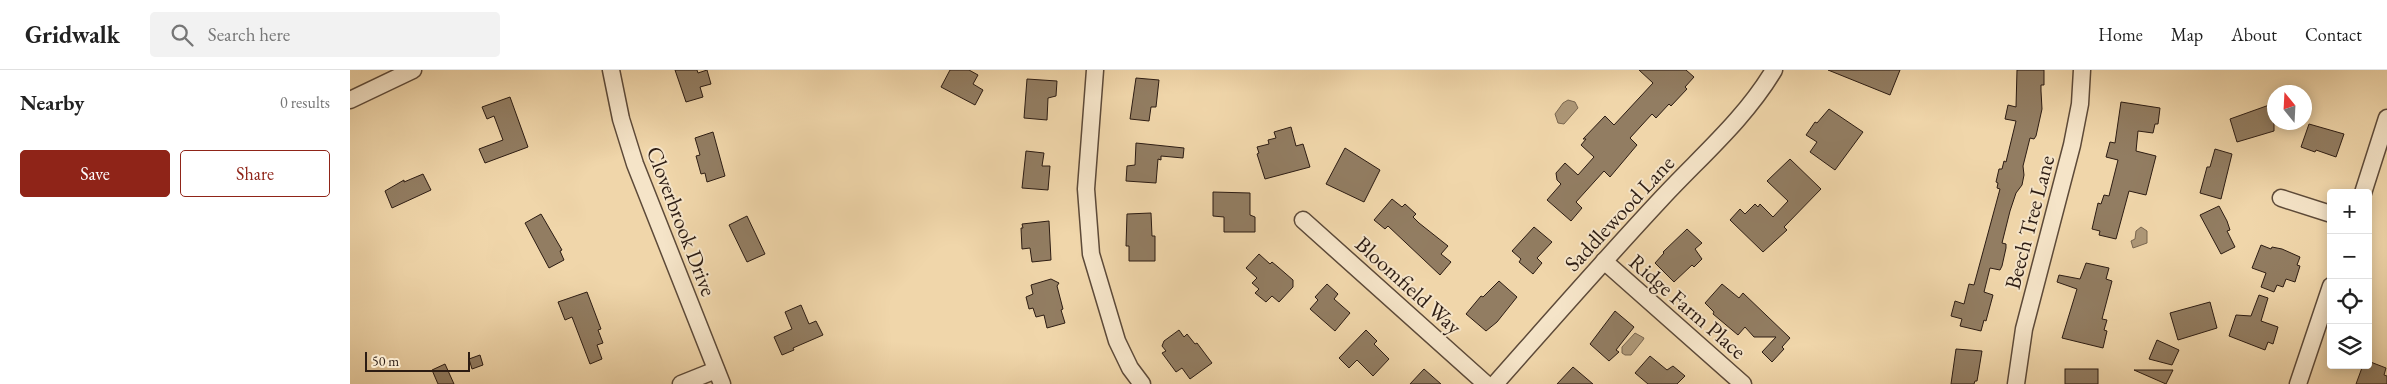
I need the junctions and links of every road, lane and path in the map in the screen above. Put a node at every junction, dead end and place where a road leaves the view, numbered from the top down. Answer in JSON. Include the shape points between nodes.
{"nodes":[{"id":1,"x":412,"y":70,"type":"edge"},
{"id":2,"x":611,"y":70,"type":"edge"},
{"id":3,"x":1095,"y":70,"type":"edge"},
{"id":4,"x":1774,"y":70,"type":"edge"},
{"id":5,"x":2082,"y":70,"type":"edge"},
{"id":6,"x":350,"y":100,"type":"edge"},
{"id":7,"x":2387,"y":118,"type":"edge"},
{"id":8,"x":2363,"y":189,"type":"edge"},
{"id":9,"x":2281,"y":198,"type":"dead end"},
{"id":10,"x":2327,"y":213,"type":"edge"},
{"id":11,"x":1303,"y":220,"type":"dead end"},
{"id":12,"x":1604,"y":261,"type":"junction"},
{"id":13,"x":2327,"y":298,"type":"edge"},
{"id":14,"x":719,"y":377,"type":"edge"},
{"id":15,"x":681,"y":384,"type":"edge"},
{"id":16,"x":1142,"y":384,"type":"edge"},
{"id":17,"x":1486,"y":384,"type":"edge"},
{"id":18,"x":1495,"y":384,"type":"edge"},
{"id":19,"x":1743,"y":384,"type":"edge"},
{"id":20,"x":2016,"y":384,"type":"edge"},
{"id":21,"x":2298,"y":384,"type":"edge"}],
"edges":[{"from":1,"to":6,"type":"street"},
{"from":2,"to":14,"type":"street","name":"Cloverbrook Drive","via":[[636,164]]},
{"from":3,"to":16,"type":"street","via":[[1086,189],[1091,254],[1117,341]]},
{"from":4,"to":12,"type":"street","name":"Saddlewood Lane","via":[[1729,130],[1674,184]]},
{"from":5,"to":20,"type":"street","name":"Beech Tree Lane","via":[[2080,104],[2072,145],[2024,329]]},
{"from":7,"to":8,"type":"street"},
{"from":9,"to":10,"type":"street"},
{"from":11,"to":17,"type":"street","name":"Bloomfield Way"},
{"from":12,"to":18,"type":"street","name":"Saddlewood Lane"},
{"from":12,"to":19,"type":"street","name":"Ridge Farm Place"},
{"from":13,"to":21,"type":"street"},
{"from":14,"to":15,"type":"street"}]}
